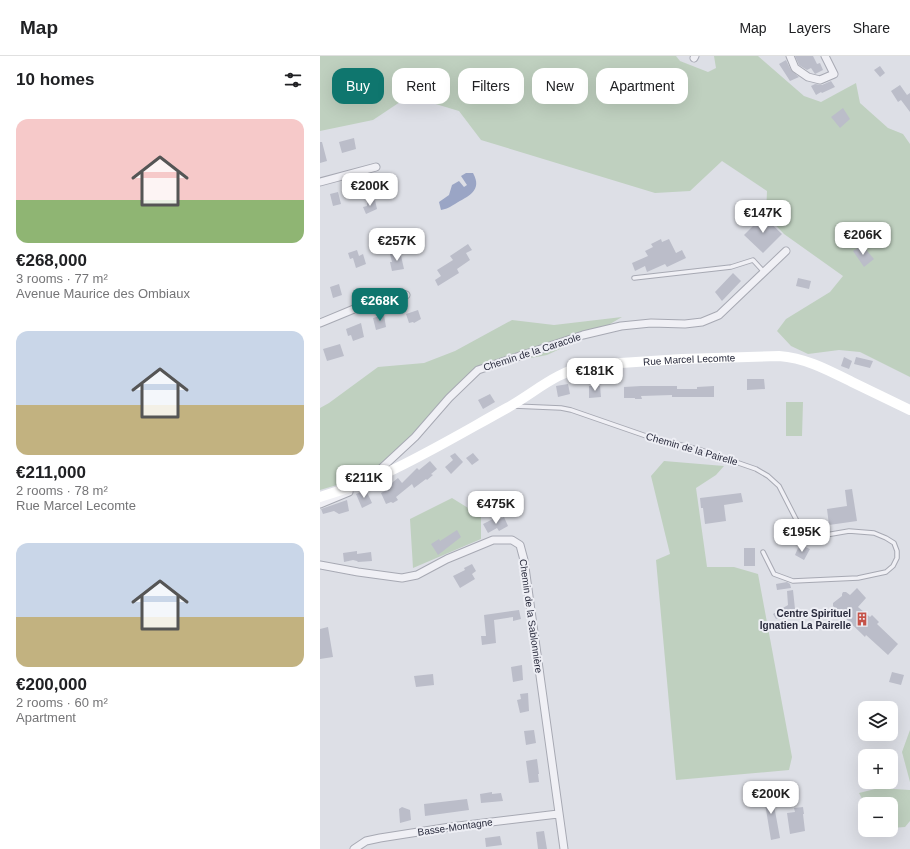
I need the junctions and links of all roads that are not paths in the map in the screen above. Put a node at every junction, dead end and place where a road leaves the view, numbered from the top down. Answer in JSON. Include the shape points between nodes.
{"nodes":[{"id":1,"x":790,"y":56,"type":"edge"},
{"id":2,"x":825,"y":56,"type":"edge"},
{"id":3,"x":376,"y":167,"type":"dead end"},
{"id":4,"x":320,"y":182,"type":"edge"},
{"id":5,"x":786,"y":251,"type":"dead end"},
{"id":6,"x":765,"y":272,"type":"junction"},
{"id":7,"x":634,"y":278,"type":"dead end"},
{"id":8,"x":406,"y":295,"type":"dead end"},
{"id":9,"x":320,"y":323,"type":"edge"},
{"id":10,"x":509,"y":406,"type":"junction"},
{"id":11,"x":910,"y":410,"type":"edge"},
{"id":12,"x":368,"y":480,"type":"junction"},
{"id":13,"x":320,"y":496,"type":"edge"},
{"id":14,"x":320,"y":504,"type":"edge"},
{"id":15,"x":763,"y":552,"type":"dead end"},
{"id":16,"x":320,"y":565,"type":"edge"},
{"id":17,"x":558,"y":814,"type":"junction"},
{"id":18,"x":354,"y":849,"type":"edge"},
{"id":19,"x":564,"y":849,"type":"edge"}],
"edges":[{"from":1,"to":2,"type":"street","via":[[796,68],[808,77],[820,80],[834,74]]},
{"from":3,"to":4,"type":"street"},
{"from":5,"to":6,"type":"street","name":"Chemin de la Caracole"},
{"from":6,"to":7,"type":"lane","via":[[753,260],[731,268]]},
{"from":6,"to":12,"type":"street","name":"Chemin de la Caracole","via":[[719,315],[702,322],[621,326],[583,335],[478,370],[415,437]]},
{"from":8,"to":9,"type":"street","via":[[354,309]]},
{"from":10,"to":11,"type":"street","name":"Rue Marcel Lecomte","via":[[562,373],[590,365],[779,356],[807,361]]},
{"from":10,"to":12,"type":"street","name":"Rue Marcel Lecomte","via":[[413,459]]},
{"from":10,"to":15,"type":"lane","name":"Chemin de la Pairelle","via":[[571,410],[649,437],[701,450],[756,469],[780,486],[799,525],[806,533],[820,536],[849,531],[874,533],[894,543],[898,551],[894,566],[886,572],[858,578],[793,581],[774,574]]},
{"from":12,"to":13,"type":"street","name":"Rue Marcel Lecomte"},
{"from":12,"to":14,"type":"street","name":"Chemin de la Caracole","via":[[351,491]]},
{"from":16,"to":17,"type":"street","name":"Chemin de la Sablonnière","via":[[402,578],[417,575],[493,540],[512,540],[520,545]]},
{"from":17,"to":18,"type":"street","name":"Basse-Montagne","via":[[380,838],[366,841]]},
{"from":17,"to":19,"type":"street","name":"Chemin de la Sablonnière"}]}
